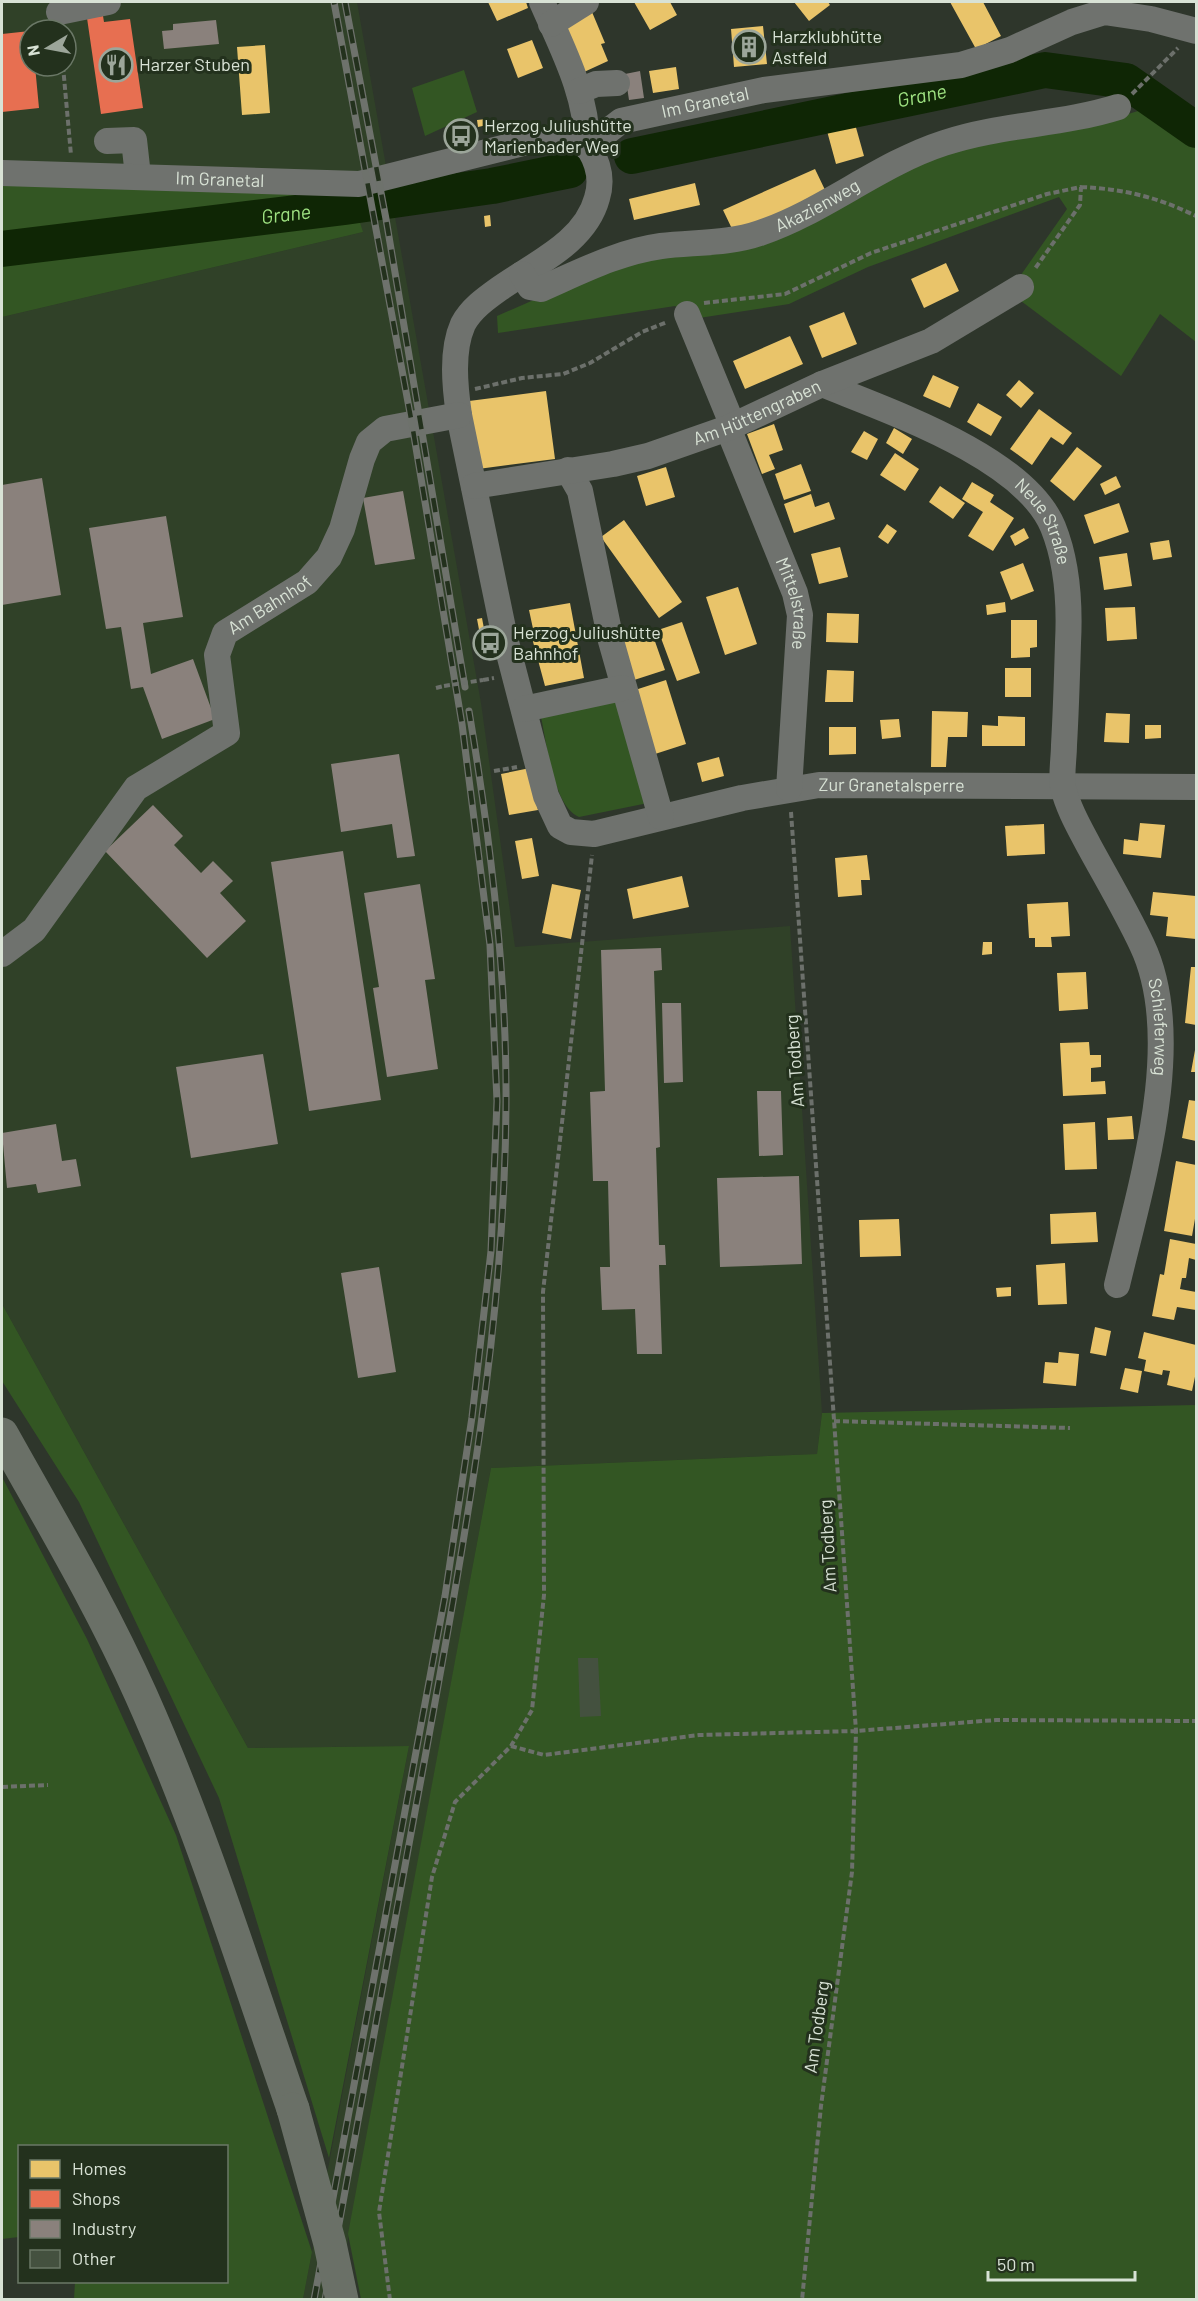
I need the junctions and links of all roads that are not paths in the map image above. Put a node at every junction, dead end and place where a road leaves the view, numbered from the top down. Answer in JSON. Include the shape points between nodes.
{"nodes":[{"id":1,"x":108,"y":2,"type":"edge"},
{"id":2,"x":586,"y":2,"type":"edge"},
{"id":3,"x":1107,"y":7,"type":"edge"},
{"id":4,"x":59,"y":12,"type":"dead end"},
{"id":5,"x":547,"y":13,"type":"edge"},
{"id":6,"x":1196,"y":31,"type":"edge"},
{"id":7,"x":617,"y":83,"type":"dead end"},
{"id":8,"x":579,"y":91,"type":"junction"},
{"id":9,"x":1118,"y":107,"type":"dead end"},
{"id":10,"x":107,"y":141,"type":"dead end"},
{"id":11,"x":587,"y":147,"type":"junction"},
{"id":12,"x":2,"y":173,"type":"edge"},
{"id":13,"x":138,"y":176,"type":"junction"},
{"id":14,"x":522,"y":274,"type":"junction"},
{"id":15,"x":1021,"y":287,"type":"road end"},
{"id":16,"x":687,"y":314,"type":"road end"},
{"id":17,"x":822,"y":384,"type":"junction"},
{"id":18,"x":457,"y":403,"type":"junction"},
{"id":19,"x":730,"y":427,"type":"junction"},
{"id":20,"x":568,"y":470,"type":"junction"},
{"id":21,"x":474,"y":486,"type":"junction"},
{"id":22,"x":622,"y":688,"type":"junction"},
{"id":23,"x":524,"y":709,"type":"junction"},
{"id":24,"x":1063,"y":785,"type":"junction"},
{"id":25,"x":1197,"y":787,"type":"edge"},
{"id":26,"x":789,"y":789,"type":"junction"},
{"id":27,"x":661,"y":818,"type":"junction"},
{"id":28,"x":2,"y":954,"type":"edge"},
{"id":29,"x":1117,"y":1285,"type":"dead end"},
{"id":30,"x":2,"y":1434,"type":"edge"},
{"id":31,"x":342,"y":2300,"type":"edge"}],
"edges":[{"from":1,"to":4,"type":"street"},
{"from":2,"to":5,"type":"street"},
{"from":3,"to":6,"type":"street","name":"Im Granetal"},
{"from":3,"to":11,"type":"street","name":"Im Granetal","via":[[1010,50],[961,65],[764,90],[621,121]]},
{"from":5,"to":8,"type":"street"},
{"from":7,"to":8,"type":"street","via":[[596,84]]},
{"from":8,"to":11,"type":"street","via":[[587,120]]},
{"from":9,"to":14,"type":"street","name":"Akazienweg","via":[[996,129],[943,143],[759,234],[622,255],[541,289],[530,287]]},
{"from":10,"to":13,"type":"street","via":[[134,140]]},
{"from":11,"to":13,"type":"street","name":"Im Granetal","via":[[564,137],[543,138],[359,184]]},
{"from":11,"to":14,"type":"street","via":[[600,178],[593,212],[570,242]]},
{"from":12,"to":13,"type":"street","name":"Im Granetal"},
{"from":14,"to":18,"type":"street","via":[[478,304],[463,324],[456,349]]},
{"from":15,"to":17,"type":"street","name":"Am Hüttengraben","via":[[930,341]]},
{"from":16,"to":19,"type":"street","name":"Mittelstraße"},
{"from":17,"to":19,"type":"street","name":"Am Hüttengraben"},
{"from":17,"to":24,"type":"street","name":"Neue Straße","via":[[908,419],[977,453],[1029,492],[1052,525],[1065,569],[1069,625]]},
{"from":18,"to":21,"type":"street"},
{"from":18,"to":28,"type":"street","name":"Am Bahnhof","via":[[385,429],[369,442],[342,529],[329,557],[307,582],[225,633],[217,655],[227,733],[136,788],[34,930]]},
{"from":19,"to":20,"type":"street","name":"Am Hüttengraben","via":[[648,456]]},
{"from":19,"to":26,"type":"street","name":"Mittelstraße","via":[[800,615]]},
{"from":20,"to":21,"type":"street","name":"Am Hüttengraben"},
{"from":20,"to":22,"type":"street","via":[[580,491]]},
{"from":21,"to":23,"type":"street","via":[[504,638]]},
{"from":22,"to":23,"type":"street"},
{"from":22,"to":27,"type":"street"},
{"from":23,"to":27,"type":"street","name":"Zur Granetalsperre","via":[[546,796],[560,826],[571,832],[594,834]]},
{"from":24,"to":25,"type":"street","name":"Zur Granetalsperre"},
{"from":24,"to":26,"type":"street","name":"Zur Granetalsperre","via":[[842,785]]},
{"from":24,"to":29,"type":"street","name":"Schieferweg","via":[[1073,816],[1143,946],[1152,973],[1160,1025],[1161,1066],[1153,1129]]},
{"from":26,"to":27,"type":"street","name":"Zur Granetalsperre"},
{"from":30,"to":31,"type":"highway","bridge":true,"via":[[141,1694],[195,1826],[292,2109]]}]}
